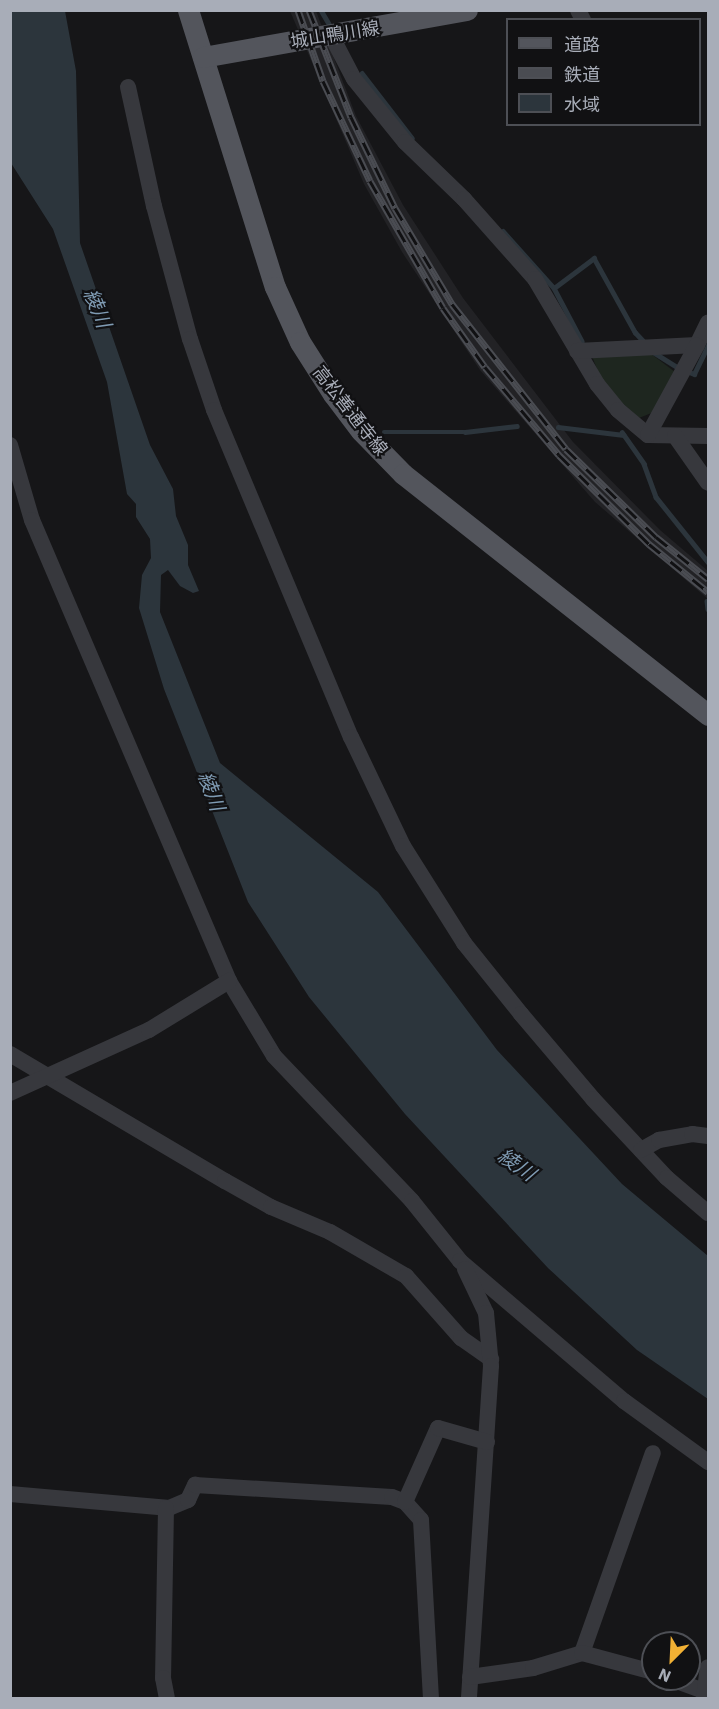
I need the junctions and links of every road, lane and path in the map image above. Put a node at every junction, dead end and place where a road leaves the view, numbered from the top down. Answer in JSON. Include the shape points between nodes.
{"nodes":[{"id":1,"x":188,"y":10,"type":"edge"},
{"id":2,"x":467,"y":10,"type":"edge"},
{"id":3,"x":423,"y":16,"type":"edge"},
{"id":4,"x":332,"y":37,"type":"junction"},
{"id":5,"x":203,"y":57,"type":"junction"},
{"id":6,"x":128,"y":87,"type":"dead end"},
{"id":7,"x":708,"y":322,"type":"edge"},
{"id":8,"x":697,"y":345,"type":"junction"},
{"id":9,"x":577,"y":351,"type":"junction"},
{"id":10,"x":648,"y":435,"type":"junction"},
{"id":11,"x":675,"y":436,"type":"junction"},
{"id":12,"x":708,"y":436,"type":"edge"},
{"id":13,"x":10,"y":445,"type":"edge"},
{"id":14,"x":708,"y":483,"type":"edge"},
{"id":15,"x":708,"y":715,"type":"edge"},
{"id":16,"x":230,"y":981,"type":"junction"},
{"id":17,"x":10,"y":1054,"type":"edge"},
{"id":18,"x":50,"y":1074,"type":"junction"},
{"id":19,"x":10,"y":1093,"type":"edge"},
{"id":20,"x":708,"y":1136,"type":"edge"},
{"id":21,"x":641,"y":1150,"type":"junction"},
{"id":22,"x":708,"y":1213,"type":"edge"},
{"id":23,"x":460,"y":1261,"type":"junction"},
{"id":24,"x":491,"y":1359,"type":"junction"},
{"id":25,"x":487,"y":1442,"type":"junction"},
{"id":26,"x":653,"y":1453,"type":"dead end"},
{"id":27,"x":708,"y":1462,"type":"edge"},
{"id":28,"x":10,"y":1494,"type":"edge"},
{"id":29,"x":405,"y":1502,"type":"junction"},
{"id":30,"x":166,"y":1508,"type":"junction"},
{"id":31,"x":582,"y":1653,"type":"junction"},
{"id":32,"x":708,"y":1667,"type":"edge"},
{"id":33,"x":641,"y":1669,"type":"edge"},
{"id":34,"x":470,"y":1677,"type":"junction"},
{"id":35,"x":704,"y":1695,"type":"edge"},
{"id":36,"x":167,"y":1698,"type":"edge"},
{"id":37,"x":431,"y":1698,"type":"edge"},
{"id":38,"x":469,"y":1698,"type":"edge"}],
"edges":[{"from":1,"to":5,"type":"main road","name":"高松善通寺線"},
{"from":2,"to":3,"type":"main road","name":"城山鴨川線"},
{"from":3,"to":4,"type":"main road","name":"城山鴨川線"},
{"from":4,"to":5,"type":"main road","name":"城山鴨川線"},
{"from":4,"to":9,"type":"street","via":[[354,79],[405,142],[464,199],[535,279]]},
{"from":5,"to":15,"type":"main road","name":"高松善通寺線","via":[[286,315],[314,367],[357,426],[403,474]]},
{"from":6,"to":21,"type":"street","via":[[157,217],[214,410],[351,737],[398,836],[464,943],[593,1099]]},
{"from":7,"to":8,"type":"street"},
{"from":8,"to":9,"type":"street"},
{"from":8,"to":10,"type":"street"},
{"from":9,"to":10,"type":"street","via":[[618,410]]},
{"from":10,"to":11,"type":"street"},
{"from":11,"to":12,"type":"street"},
{"from":11,"to":14,"type":"street"},
{"from":13,"to":16,"type":"street","via":[[32,520]]},
{"from":16,"to":18,"type":"street","via":[[149,1029]]},
{"from":16,"to":23,"type":"street","via":[[274,1056],[412,1201]]},
{"from":17,"to":18,"type":"street"},
{"from":18,"to":19,"type":"street"},
{"from":18,"to":24,"type":"street","via":[[225,1181],[271,1207],[330,1232],[406,1276],[461,1338]]},
{"from":20,"to":21,"type":"street","via":[[692,1134],[659,1140]]},
{"from":21,"to":22,"type":"street"},
{"from":23,"to":24,"type":"street","via":[[486,1313]]},
{"from":23,"to":27,"type":"street","via":[[624,1401]]},
{"from":24,"to":25,"type":"street"},
{"from":25,"to":29,"type":"street","via":[[438,1428]]},
{"from":25,"to":34,"type":"street"},
{"from":26,"to":31,"type":"street"},
{"from":28,"to":30,"type":"street"},
{"from":29,"to":30,"type":"street","via":[[392,1497],[195,1485],[188,1500]]},
{"from":29,"to":37,"type":"street","via":[[421,1520]]},
{"from":30,"to":36,"type":"street","via":[[163,1678]]},
{"from":31,"to":33,"type":"street"},
{"from":31,"to":34,"type":"street","via":[[533,1668]]},
{"from":32,"to":35,"type":"street"},
{"from":34,"to":38,"type":"street"}]}
